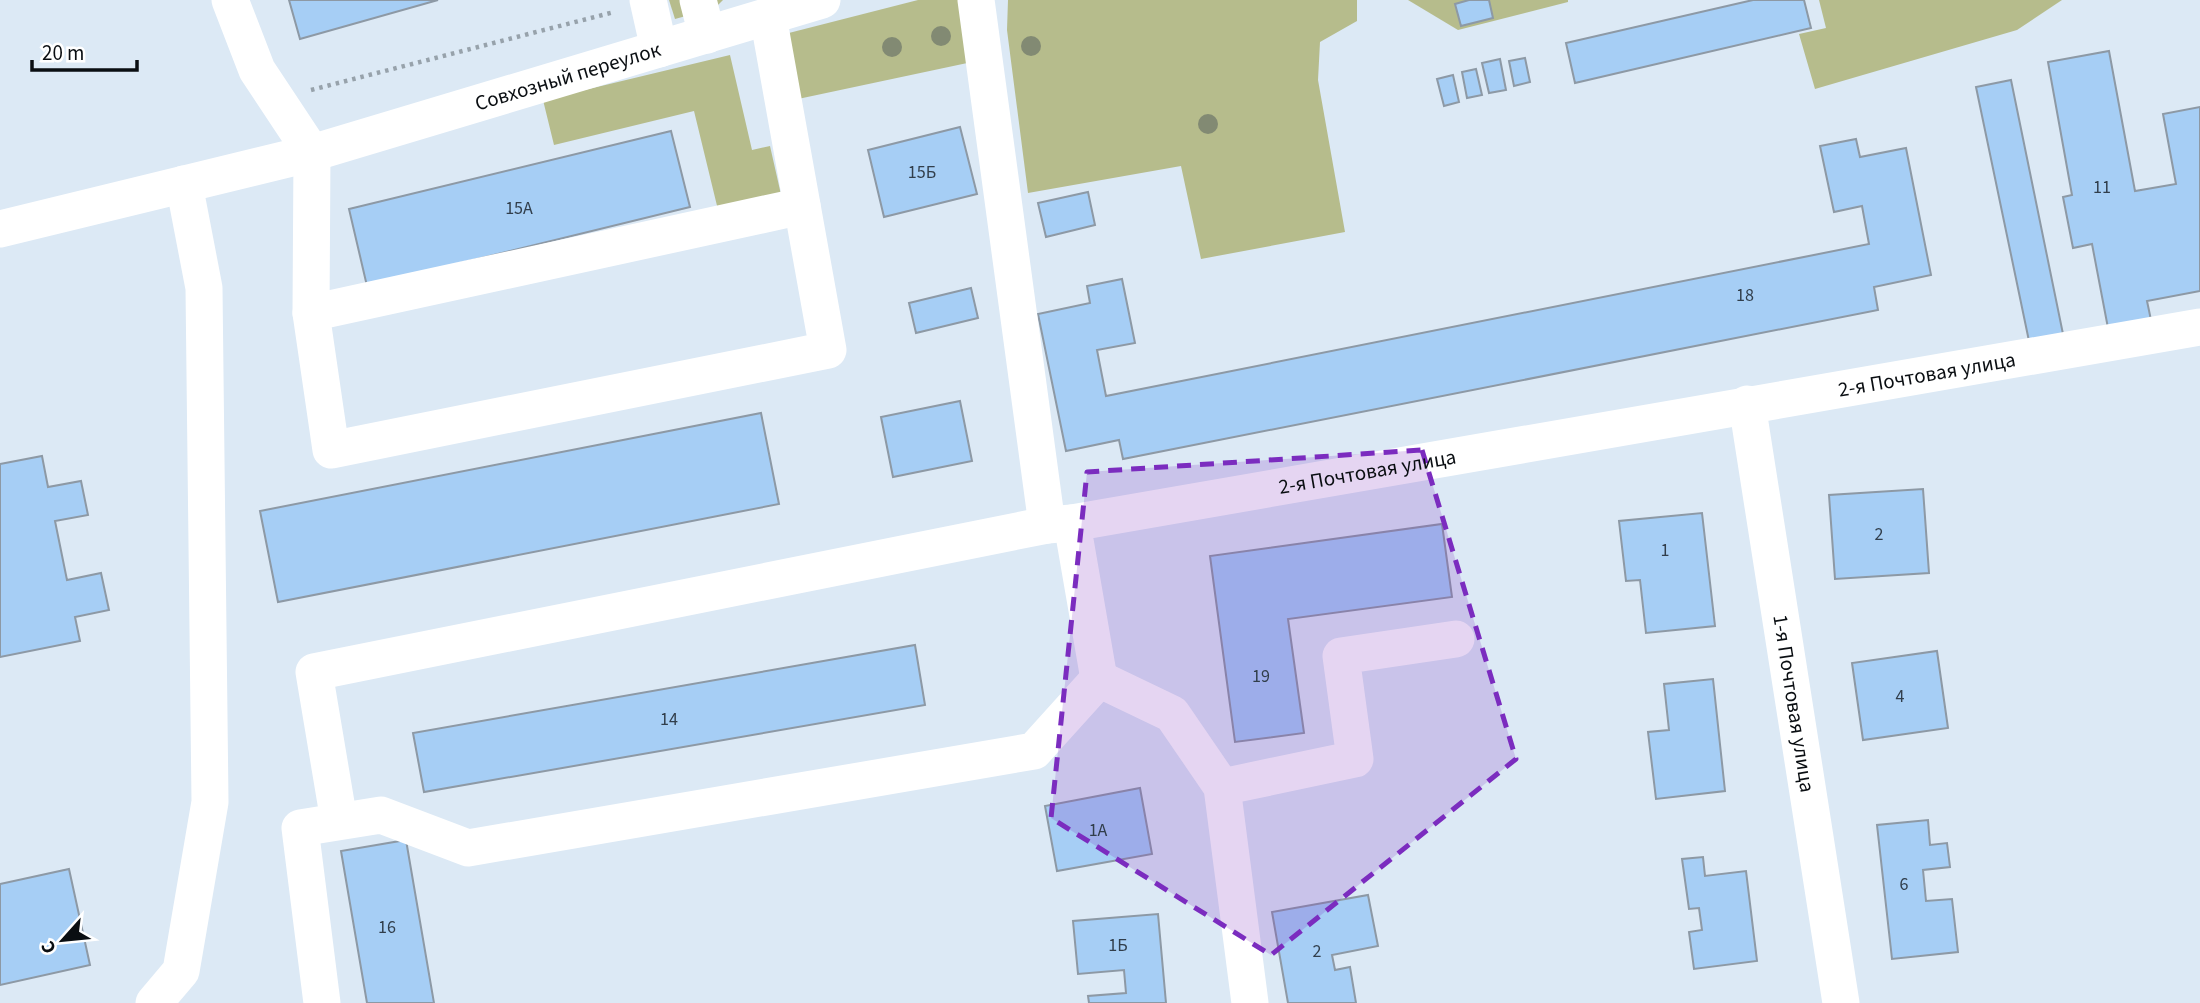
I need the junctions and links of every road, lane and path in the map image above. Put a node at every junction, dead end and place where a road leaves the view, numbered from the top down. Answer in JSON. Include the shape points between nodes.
{"nodes":[{"id":1,"x":230,"y":0,"type":"edge"},
{"id":2,"x":698,"y":0,"type":"edge"},
{"id":3,"x":822,"y":0,"type":"edge"},
{"id":4,"x":976,"y":0,"type":"edge"},
{"id":5,"x":649,"y":1,"type":"edge"},
{"id":6,"x":768,"y":16,"type":"junction"},
{"id":7,"x":707,"y":34,"type":"junction"},
{"id":8,"x":659,"y":49,"type":"junction"},
{"id":9,"x":277,"y":99,"type":"junction"},
{"id":10,"x":312,"y":153,"type":"junction"},
{"id":11,"x":184,"y":184,"type":"junction"},
{"id":12,"x":802,"y":206,"type":"junction"},
{"id":13,"x":0,"y":229,"type":"edge"},
{"id":14,"x":311,"y":313,"type":"junction"},
{"id":15,"x":2200,"y":327,"type":"edge"},
{"id":16,"x":1747,"y":404,"type":"junction"},
{"id":17,"x":1060,"y":524,"type":"junction"},
{"id":18,"x":1456,"y":639,"type":"dead end"},
{"id":19,"x":1099,"y":679,"type":"junction"},
{"id":20,"x":1222,"y":787,"type":"junction"},
{"id":21,"x":339,"y":821,"type":"junction"},
{"id":22,"x":180,"y":987,"type":"edge"},
{"id":23,"x":154,"y":1003,"type":"edge"},
{"id":24,"x":322,"y":1003,"type":"edge"},
{"id":25,"x":1250,"y":1003,"type":"edge"},
{"id":26,"x":1841,"y":1003,"type":"edge"}],
"edges":[{"from":1,"to":9,"type":"street","via":[[257,70]]},
{"from":2,"to":7,"type":"street"},
{"from":3,"to":6,"type":"street","name":"Совхозный переулок"},
{"from":4,"to":17,"type":"street"},
{"from":5,"to":8,"type":"street"},
{"from":5,"to":9,"type":"path"},
{"from":6,"to":7,"type":"street","name":"Совхозный переулок"},
{"from":6,"to":12,"type":"street"},
{"from":7,"to":8,"type":"street","name":"Совхозный переулок"},
{"from":8,"to":10,"type":"street","name":"Совхозный переулок"},
{"from":9,"to":10,"type":"street"},
{"from":10,"to":11,"type":"street","name":"Совхозный переулок"},
{"from":10,"to":14,"type":"street"},
{"from":11,"to":13,"type":"street","name":"Совхозный переулок"},
{"from":11,"to":22,"type":"street","via":[[204,288],[210,802]]},
{"from":12,"to":14,"type":"street"},
{"from":12,"to":14,"type":"street","via":[[828,350],[331,450]]},
{"from":15,"to":16,"type":"street","name":"2-я Почтовая улица"},
{"from":16,"to":17,"type":"street","name":"2-я Почтовая улица"},
{"from":16,"to":26,"type":"street","name":"1-я Почтовая улица"},
{"from":17,"to":19,"type":"street"},
{"from":17,"to":21,"type":"street","name":"2-я Почтовая улица","via":[[314,672]]},
{"from":18,"to":20,"type":"street","via":[[1341,656],[1355,759]]},
{"from":19,"to":20,"type":"street","via":[[1172,714]]},
{"from":19,"to":21,"type":"street","via":[[1034,751],[468,848],[381,815]]},
{"from":20,"to":25,"type":"street"},
{"from":21,"to":24,"type":"street","via":[[300,828]]},
{"from":22,"to":23,"type":"street"}]}
